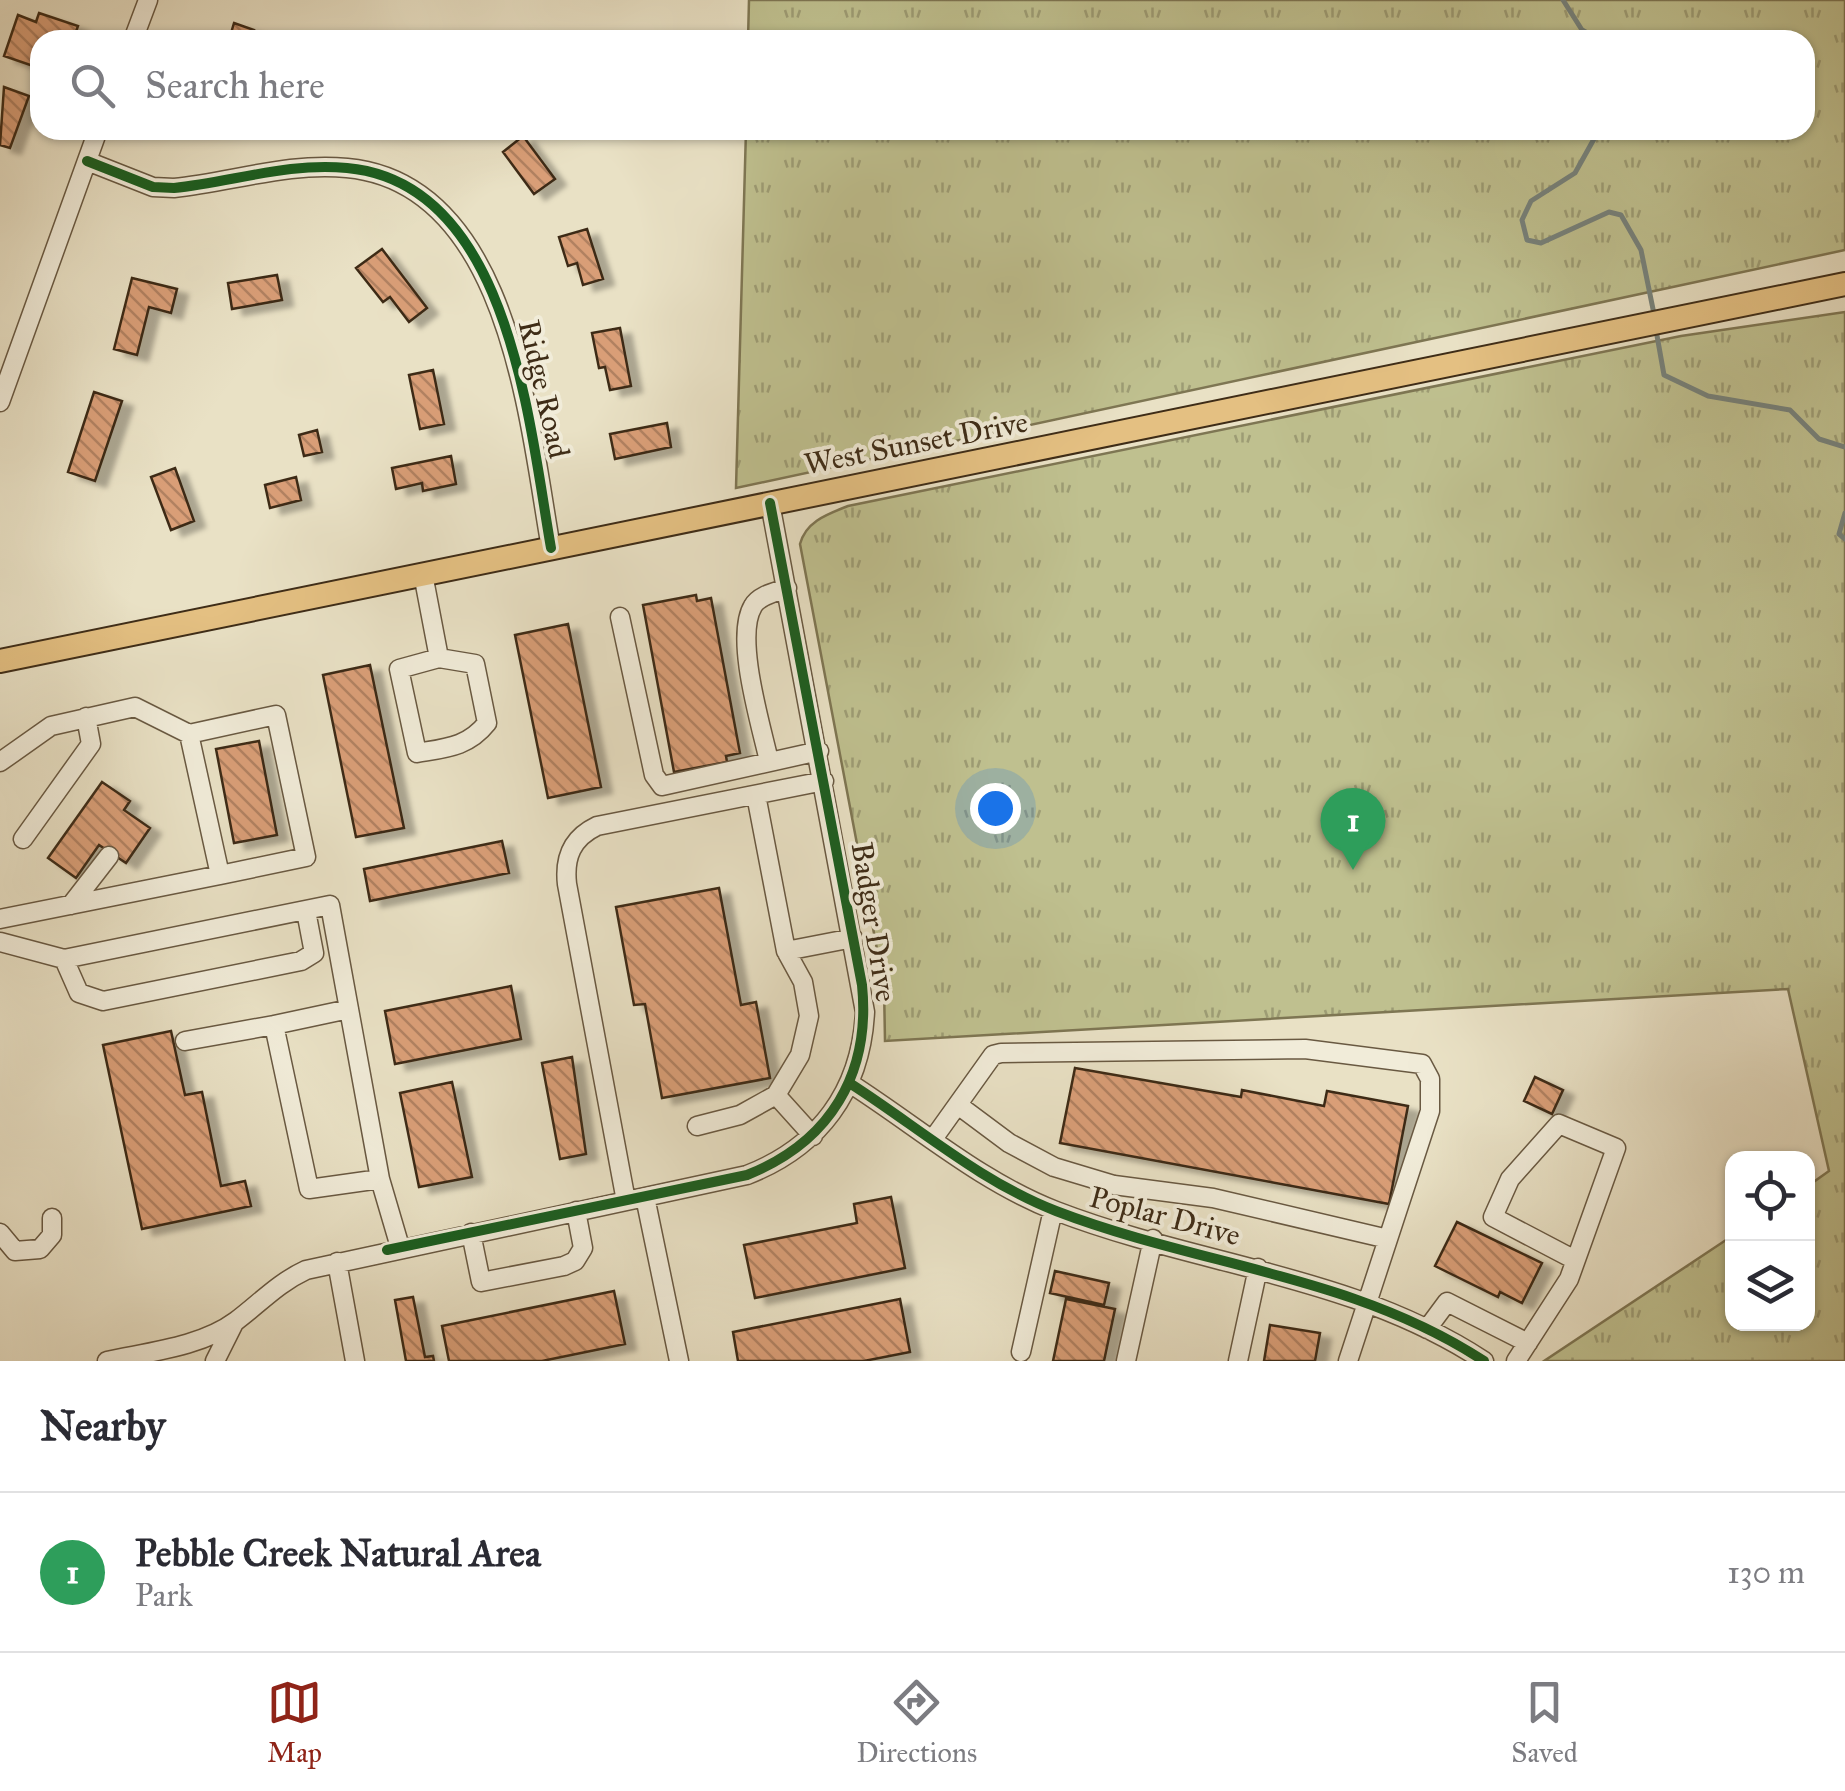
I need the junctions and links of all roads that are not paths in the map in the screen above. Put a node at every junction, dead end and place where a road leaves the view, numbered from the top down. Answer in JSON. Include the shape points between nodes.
{"nodes":[{"id":1,"x":148,"y":0,"type":"edge"},
{"id":2,"x":136,"y":30,"type":"edge"},
{"id":3,"x":94,"y":140,"type":"edge"},
{"id":4,"x":86,"y":162,"type":"junction"},
{"id":5,"x":1845,"y":284,"type":"edge"},
{"id":6,"x":0,"y":402,"type":"edge"},
{"id":7,"x":770,"y":503,"type":"junction"},
{"id":8,"x":552,"y":548,"type":"junction"},
{"id":9,"x":423,"y":574,"type":"junction"},
{"id":10,"x":787,"y":588,"type":"junction"},
{"id":11,"x":620,"y":618,"type":"dead end"},
{"id":12,"x":439,"y":658,"type":"junction"},
{"id":13,"x":0,"y":661,"type":"edge"},
{"id":14,"x":86,"y":717,"type":"junction"},
{"id":15,"x":190,"y":734,"type":"junction"},
{"id":16,"x":818,"y":751,"type":"junction"},
{"id":17,"x":769,"y":761,"type":"junction"},
{"id":18,"x":0,"y":762,"type":"edge"},
{"id":19,"x":824,"y":781,"type":"junction"},
{"id":20,"x":756,"y":795,"type":"junction"},
{"id":21,"x":23,"y":838,"type":"dead end"},
{"id":22,"x":109,"y":856,"type":"dead end"},
{"id":23,"x":220,"y":875,"type":"junction"},
{"id":24,"x":70,"y":905,"type":"junction"},
{"id":25,"x":306,"y":911,"type":"junction"},
{"id":26,"x":0,"y":919,"type":"edge"},
{"id":27,"x":853,"y":938,"type":"junction"},
{"id":28,"x":0,"y":942,"type":"edge"},
{"id":29,"x":786,"y":950,"type":"junction"},
{"id":30,"x":64,"y":959,"type":"junction"},
{"id":31,"x":349,"y":1009,"type":"junction"},
{"id":32,"x":274,"y":1025,"type":"junction"},
{"id":33,"x":185,"y":1041,"type":"dead end"},
{"id":34,"x":850,"y":1084,"type":"junction"},
{"id":35,"x":776,"y":1095,"type":"junction"},
{"id":36,"x":958,"y":1104,"type":"junction"},
{"id":37,"x":697,"y":1126,"type":"dead end"},
{"id":38,"x":813,"y":1136,"type":"junction"},
{"id":39,"x":932,"y":1139,"type":"junction"},
{"id":40,"x":380,"y":1179,"type":"junction"},
{"id":41,"x":635,"y":1199,"type":"junction"},
{"id":42,"x":1053,"y":1210,"type":"junction"},
{"id":43,"x":576,"y":1212,"type":"junction"},
{"id":44,"x":52,"y":1218,"type":"dead end"},
{"id":45,"x":471,"y":1233,"type":"junction"},
{"id":46,"x":0,"y":1234,"type":"edge"},
{"id":47,"x":1152,"y":1239,"type":"junction"},
{"id":48,"x":1388,"y":1239,"type":"junction"},
{"id":49,"x":394,"y":1248,"type":"junction"},
{"id":50,"x":1575,"y":1260,"type":"junction"},
{"id":51,"x":337,"y":1262,"type":"junction"},
{"id":52,"x":1258,"y":1268,"type":"junction"},
{"id":53,"x":1367,"y":1302,"type":"junction"},
{"id":54,"x":234,"y":1324,"type":"junction"},
{"id":55,"x":1427,"y":1329,"type":"junction"},
{"id":56,"x":1528,"y":1343,"type":"junction"},
{"id":57,"x":1021,"y":1352,"type":"dead end"},
{"id":58,"x":106,"y":1361,"type":"edge"},
{"id":59,"x":216,"y":1361,"type":"edge"},
{"id":60,"x":355,"y":1361,"type":"edge"},
{"id":61,"x":679,"y":1361,"type":"edge"},
{"id":62,"x":1126,"y":1361,"type":"edge"},
{"id":63,"x":1238,"y":1361,"type":"edge"},
{"id":64,"x":1348,"y":1361,"type":"edge"},
{"id":65,"x":1484,"y":1361,"type":"edge"},
{"id":66,"x":1516,"y":1361,"type":"edge"}],
"edges":[{"from":1,"to":2,"type":"street"},
{"from":3,"to":4,"type":"street"},
{"from":4,"to":6,"type":"street"},
{"from":4,"to":8,"type":"street","name":"Ridge Road","via":[[152,187],[174,188],[310,166],[352,168],[428,201],[454,224],[492,285]]},
{"from":5,"to":7,"type":"main road","name":"West Sunset Drive"},
{"from":7,"to":8,"type":"main road","name":"West Sunset Drive"},
{"from":7,"to":10,"type":"street","name":"Badger Drive"},
{"from":8,"to":9,"type":"main road","name":"West Sunset Drive"},
{"from":9,"to":12,"type":"street"},
{"from":9,"to":13,"type":"main road","name":"West Sunset Drive"},
{"from":10,"to":16,"type":"street","name":"Badger Drive"},
{"from":10,"to":17,"type":"street","via":[[761,597],[746,624]]},
{"from":11,"to":17,"type":"street","via":[[658,783]]},
{"from":12,"to":12,"type":"street","via":[[475,664],[487,723],[460,746],[417,753],[399,669]]},
{"from":14,"to":15,"type":"street","via":[[136,707]]},
{"from":14,"to":18,"type":"street","via":[[51,726]]},
{"from":14,"to":21,"type":"street","via":[[90,744]]},
{"from":15,"to":23,"type":"street"},
{"from":15,"to":23,"type":"street","via":[[276,715],[306,857]]},
{"from":16,"to":17,"type":"street"},
{"from":16,"to":19,"type":"street","name":"Badger Drive"},
{"from":19,"to":20,"type":"street"},
{"from":19,"to":27,"type":"street","name":"Badger Drive"},
{"from":20,"to":29,"type":"street"},
{"from":20,"to":41,"type":"street","via":[[597,826],[576,840],[566,859]]},
{"from":22,"to":24,"type":"street"},
{"from":23,"to":24,"type":"street"},
{"from":24,"to":26,"type":"street"},
{"from":25,"to":30,"type":"street"},
{"from":25,"to":30,"type":"street","via":[[314,953],[301,961],[121,998],[103,1001],[79,993]]},
{"from":25,"to":31,"type":"street","via":[[330,906]]},
{"from":27,"to":29,"type":"street"},
{"from":27,"to":34,"type":"street","name":"Badger Drive","via":[[864,1012]]},
{"from":28,"to":30,"type":"street"},
{"from":29,"to":35,"type":"street","via":[[803,982],[808,1034]]},
{"from":31,"to":32,"type":"street"},
{"from":31,"to":40,"type":"street"},
{"from":32,"to":33,"type":"street"},
{"from":32,"to":40,"type":"street","via":[[309,1190]]},
{"from":34,"to":38,"type":"street","name":"Badger Drive"},
{"from":34,"to":39,"type":"street","name":"Poplar Drive"},
{"from":35,"to":37,"type":"street","via":[[740,1115]]},
{"from":35,"to":38,"type":"street"},
{"from":36,"to":39,"type":"street"},
{"from":36,"to":48,"type":"street","via":[[1054,1168]]},
{"from":36,"to":48,"type":"street","via":[[1001,1052],[1305,1049],[1422,1064],[1430,1079],[1430,1111]]},
{"from":38,"to":41,"type":"street","name":"Badger Drive","via":[[747,1176]]},
{"from":39,"to":42,"type":"street","name":"Poplar Drive"},
{"from":40,"to":49,"type":"street"},
{"from":41,"to":43,"type":"street","name":"Badger Drive"},
{"from":41,"to":61,"type":"street"},
{"from":42,"to":47,"type":"street","name":"Poplar Drive"},
{"from":42,"to":57,"type":"street"},
{"from":43,"to":45,"type":"street","name":"Badger Drive"},
{"from":43,"to":45,"type":"street","via":[[582,1248],[564,1266],[481,1282]]},
{"from":44,"to":46,"type":"street","via":[[52,1236],[40,1249],[15,1251]]},
{"from":45,"to":49,"type":"street","name":"Badger Drive"},
{"from":47,"to":52,"type":"street","name":"Poplar Drive"},
{"from":47,"to":62,"type":"street"},
{"from":48,"to":53,"type":"street"},
{"from":49,"to":51,"type":"street","name":"Badger Drive"},
{"from":50,"to":50,"type":"street","via":[[1616,1148],[1559,1124],[1510,1179],[1493,1217]]},
{"from":50,"to":56,"type":"street"},
{"from":51,"to":54,"type":"street","name":"Badger Drive","via":[[286,1279]]},
{"from":51,"to":60,"type":"street"},
{"from":52,"to":53,"type":"street","name":"Poplar Drive"},
{"from":52,"to":63,"type":"street"},
{"from":53,"to":55,"type":"street","name":"Poplar Drive"},
{"from":53,"to":64,"type":"street"},
{"from":54,"to":58,"type":"street","via":[[174,1347]]},
{"from":54,"to":59,"type":"street"},
{"from":55,"to":56,"type":"street","via":[[1447,1302]]},
{"from":55,"to":65,"type":"street","name":"Poplar Drive"},
{"from":56,"to":66,"type":"street"}]}
